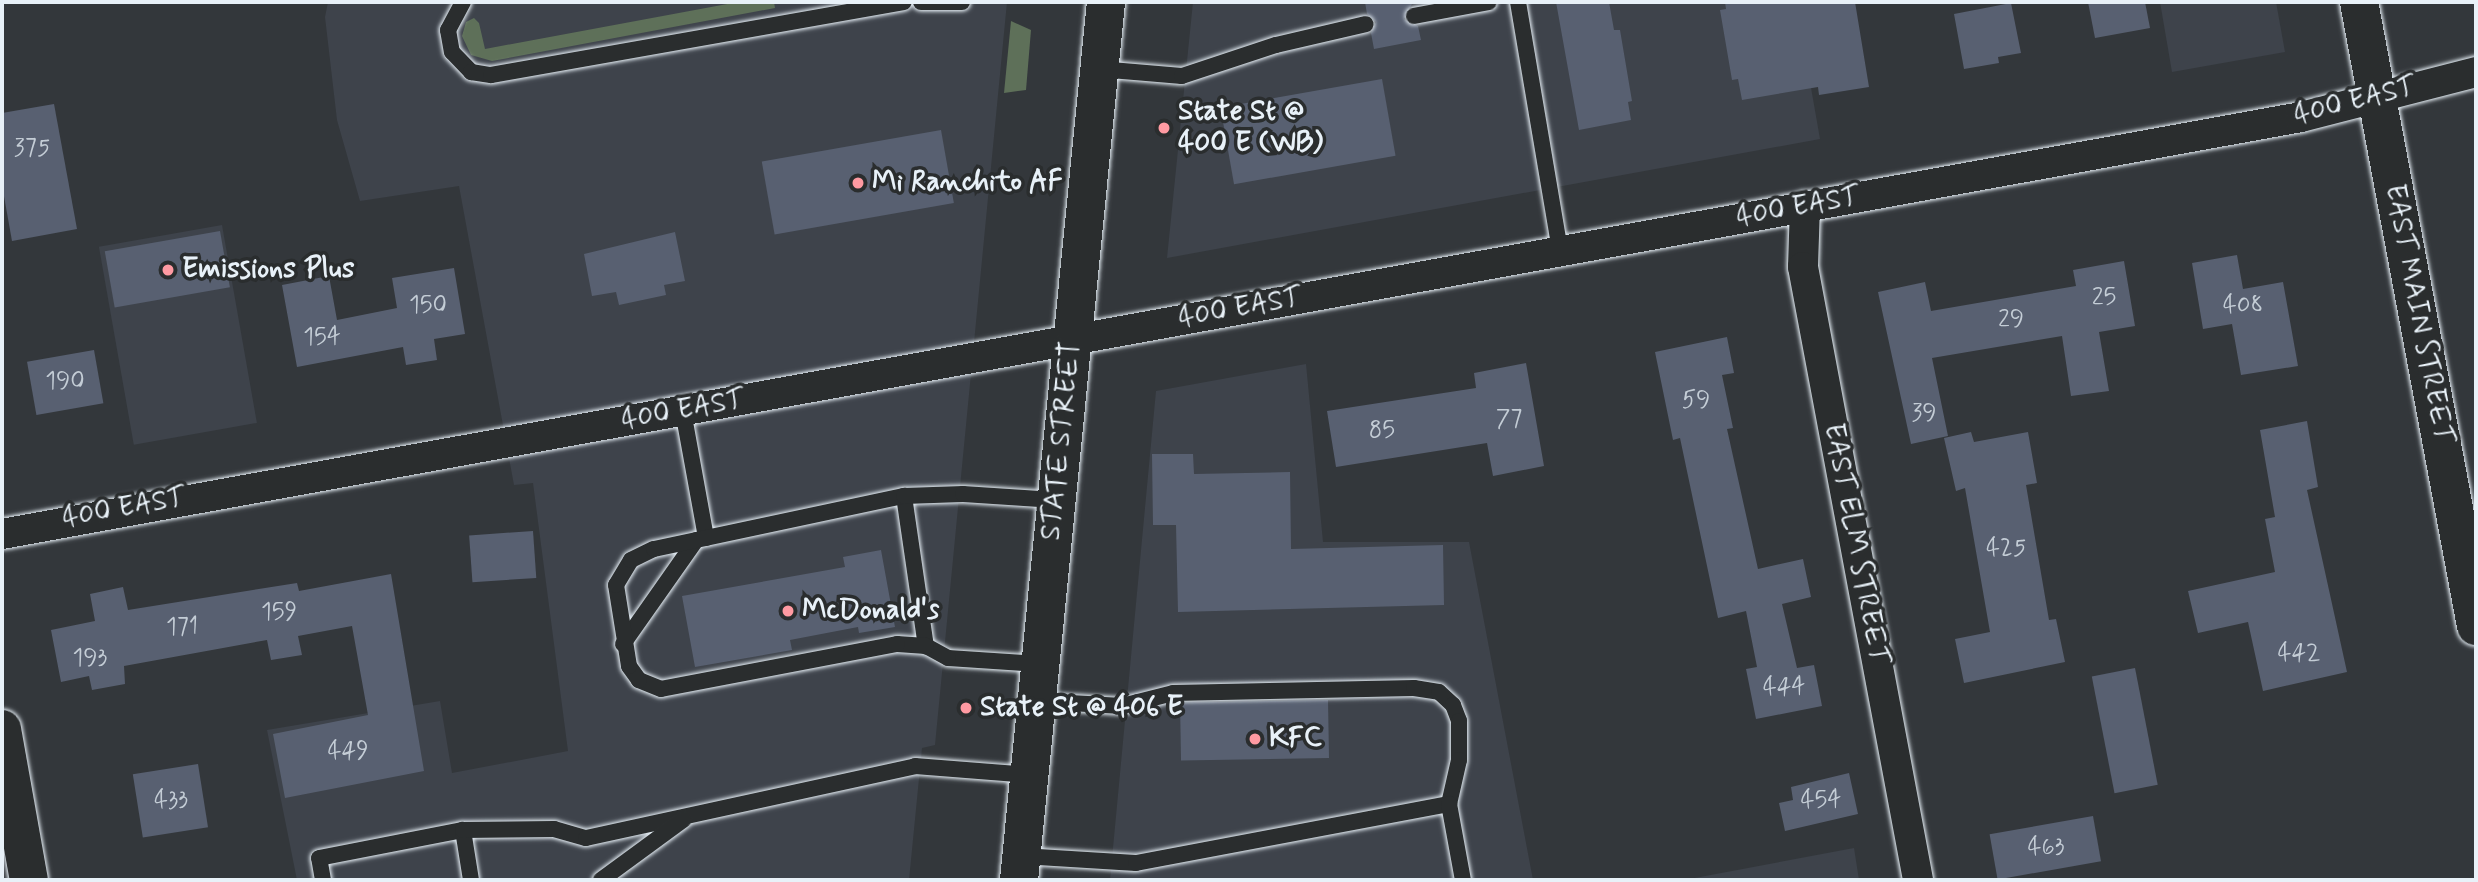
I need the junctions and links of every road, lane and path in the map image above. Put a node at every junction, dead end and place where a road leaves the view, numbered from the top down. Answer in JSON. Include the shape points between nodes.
{"nodes":[{"id":1,"x":463,"y":2,"type":"edge"},
{"id":2,"x":904,"y":2,"type":"edge"},
{"id":3,"x":921,"y":2,"type":"edge"},
{"id":4,"x":962,"y":2,"type":"edge"},
{"id":5,"x":1106,"y":2,"type":"edge"},
{"id":6,"x":1489,"y":2,"type":"edge"},
{"id":7,"x":1518,"y":2,"type":"edge"},
{"id":8,"x":2359,"y":2,"type":"edge"},
{"id":9,"x":1414,"y":16,"type":"dead end"},
{"id":10,"x":1366,"y":24,"type":"dead end"},
{"id":11,"x":1099,"y":69,"type":"junction"},
{"id":12,"x":2476,"y":72,"type":"edge"},
{"id":13,"x":2377,"y":97,"type":"junction"},
{"id":14,"x":1805,"y":206,"type":"junction"},
{"id":15,"x":1560,"y":251,"type":"junction"},
{"id":16,"x":1072,"y":341,"type":"junction"},
{"id":17,"x":683,"y":411,"type":"junction"},
{"id":18,"x":904,"y":496,"type":"junction"},
{"id":19,"x":1055,"y":500,"type":"junction"},
{"id":20,"x":2,"y":534,"type":"edge"},
{"id":21,"x":701,"y":539,"type":"junction"},
{"id":22,"x":2476,"y":626,"type":"edge"},
{"id":23,"x":623,"y":644,"type":"junction"},
{"id":24,"x":926,"y":646,"type":"junction"},
{"id":25,"x":1038,"y":682,"type":"junction"},
{"id":26,"x":2,"y":729,"type":"edge"},
{"id":27,"x":1030,"y":775,"type":"junction"},
{"id":28,"x":1449,"y":804,"type":"junction"},
{"id":29,"x":688,"y":816,"type":"junction"},
{"id":30,"x":463,"y":830,"type":"junction"},
{"id":31,"x":1020,"y":868,"type":"edge"},
{"id":32,"x":29,"y":880,"type":"edge"},
{"id":33,"x":323,"y":880,"type":"edge"},
{"id":34,"x":471,"y":880,"type":"edge"},
{"id":35,"x":601,"y":880,"type":"edge"},
{"id":36,"x":1463,"y":880,"type":"edge"},
{"id":37,"x":1918,"y":880,"type":"edge"}],
"edges":[{"from":1,"to":2,"type":"lane","via":[[448,30],[452,52],[471,72],[491,75]]},
{"from":3,"to":4,"type":"lane"},
{"from":5,"to":11,"type":"main road","name":"STATE STREET"},
{"from":6,"to":9,"type":"lane"},
{"from":7,"to":15,"type":"lane"},
{"from":8,"to":13,"type":"main road","name":"EAST MAIN STREET"},
{"from":10,"to":11,"type":"lane","via":[[1276,45],[1182,76]]},
{"from":11,"to":16,"type":"main road","name":"STATE STREET"},
{"from":12,"to":13,"type":"street","name":"400 EAST"},
{"from":13,"to":14,"type":"street","name":"400 EAST","via":[[2301,117]]},
{"from":13,"to":22,"type":"main road","name":"EAST MAIN STREET"},
{"from":14,"to":15,"type":"street","name":"400 EAST"},
{"from":14,"to":37,"type":"street","name":"EAST ELM STREET","via":[[1804,267]]},
{"from":15,"to":16,"type":"street","name":"400 EAST"},
{"from":16,"to":17,"type":"street","name":"400 EAST"},
{"from":16,"to":19,"type":"main road","name":"STATE STREET"},
{"from":17,"to":20,"type":"street","name":"400 EAST"},
{"from":17,"to":21,"type":"lane"},
{"from":18,"to":19,"type":"lane","via":[[964,494]]},
{"from":18,"to":21,"type":"lane"},
{"from":18,"to":24,"type":"lane"},
{"from":19,"to":25,"type":"main road","name":"STATE STREET"},
{"from":21,"to":23,"type":"lane"},
{"from":21,"to":23,"type":"lane","via":[[642,553],[623,568],[616,586]]},
{"from":23,"to":24,"type":"lane","via":[[639,680],[661,689],[897,645]]},
{"from":24,"to":25,"type":"lane","via":[[948,657]]},
{"from":25,"to":27,"type":"main road","name":"STATE STREET"},
{"from":25,"to":28,"type":"lane","via":[[1122,706],[1173,693],[1414,688],[1439,692],[1453,705],[1460,721],[1459,760]]},
{"from":26,"to":32,"type":"main road"},
{"from":27,"to":29,"type":"lane","via":[[915,766]]},
{"from":27,"to":31,"type":"main road","name":"STATE STREET"},
{"from":28,"to":31,"type":"lane","via":[[1136,863]]},
{"from":28,"to":36,"type":"lane"},
{"from":29,"to":30,"type":"lane","via":[[586,838],[554,829]]},
{"from":29,"to":35,"type":"lane"},
{"from":30,"to":33,"type":"lane","via":[[319,858]]},
{"from":30,"to":34,"type":"lane"}]}
